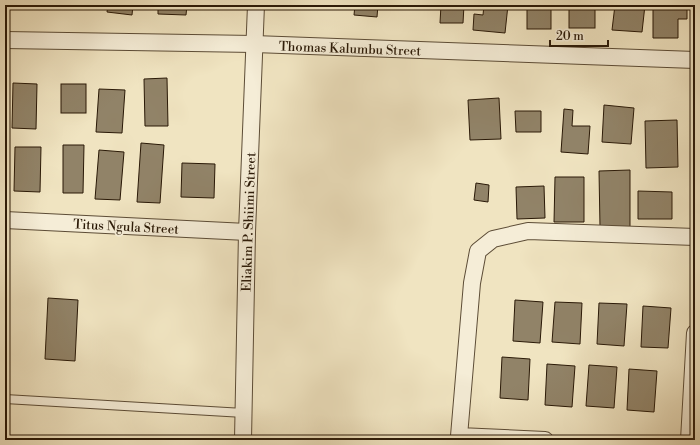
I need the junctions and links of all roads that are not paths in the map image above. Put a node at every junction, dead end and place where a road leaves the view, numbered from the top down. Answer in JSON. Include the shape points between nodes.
{"nodes":[{"id":1,"x":256,"y":5,"type":"edge"},
{"id":2,"x":5,"y":40,"type":"edge"},
{"id":3,"x":254,"y":44,"type":"junction"},
{"id":4,"x":695,"y":60,"type":"edge"},
{"id":5,"x":5,"y":220,"type":"edge"},
{"id":6,"x":247,"y":232,"type":"junction"},
{"id":7,"x":695,"y":237,"type":"edge"},
{"id":8,"x":695,"y":334,"type":"edge"},
{"id":9,"x":5,"y":399,"type":"edge"},
{"id":10,"x":244,"y":413,"type":"junction"},
{"id":11,"x":243,"y":440,"type":"edge"},
{"id":12,"x":545,"y":440,"type":"edge"},
{"id":13,"x":688,"y":440,"type":"edge"}],
"edges":[{"from":1,"to":3,"type":"street","name":"Eliakim P. Shiimi Street"},
{"from":2,"to":3,"type":"street","name":"Thomas Kalumbu Street"},
{"from":3,"to":4,"type":"street","name":"Thomas Kalumbu Street"},
{"from":3,"to":6,"type":"street","name":"Eliakim P. Shiimi Street"},
{"from":5,"to":6,"type":"street","name":"Titus Ngula Street"},
{"from":6,"to":10,"type":"street","name":"Eliakim P. Shiimi Street"},
{"from":7,"to":12,"type":"street","via":[[528,231],[494,238],[478,251],[472,283],[459,436]]},
{"from":8,"to":13,"type":"street"},
{"from":9,"to":10,"type":"lane"},
{"from":10,"to":11,"type":"street","name":"Eliakim P. Shiimi Street"}]}
